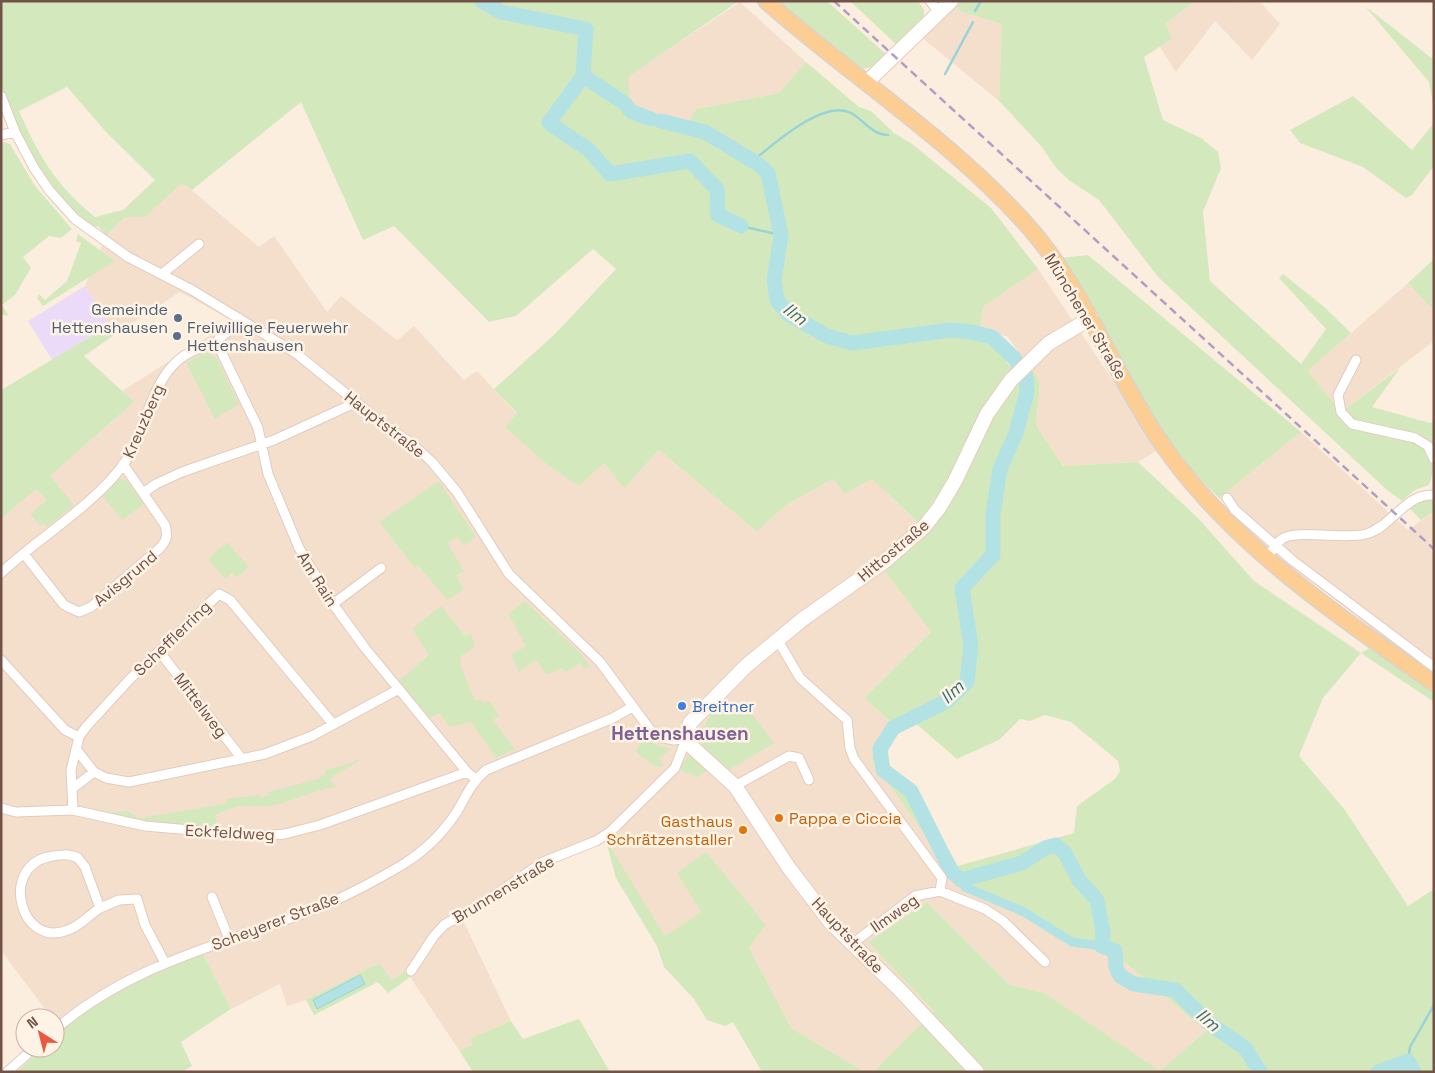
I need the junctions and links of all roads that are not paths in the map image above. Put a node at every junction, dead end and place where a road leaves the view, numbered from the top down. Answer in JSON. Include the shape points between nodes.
{"nodes":[{"id":1,"x":766,"y":1,"type":"edge"},
{"id":2,"x":951,"y":1,"type":"edge"},
{"id":3,"x":934,"y":7,"type":"edge"},
{"id":4,"x":867,"y":82,"type":"junction"},
{"id":5,"x":1,"y":96,"type":"edge"},
{"id":6,"x":15,"y":132,"type":"junction"},
{"id":7,"x":1,"y":135,"type":"edge"},
{"id":8,"x":199,"y":244,"type":"dead end"},
{"id":9,"x":162,"y":274,"type":"junction"},
{"id":10,"x":239,"y":318,"type":"junction"},
{"id":11,"x":1091,"y":318,"type":"junction"},
{"id":12,"x":218,"y":345,"type":"junction"},
{"id":13,"x":1356,"y":360,"type":"dead end"},
{"id":14,"x":357,"y":402,"type":"junction"},
{"id":15,"x":262,"y":442,"type":"junction"},
{"id":16,"x":1434,"y":459,"type":"edge"},
{"id":17,"x":123,"y":464,"type":"junction"},
{"id":18,"x":1433,"y":492,"type":"edge"},
{"id":19,"x":143,"y":493,"type":"junction"},
{"id":20,"x":1227,"y":498,"type":"dead end"},
{"id":21,"x":1272,"y":551,"type":"junction"},
{"id":22,"x":24,"y":554,"type":"junction"},
{"id":23,"x":381,"y":568,"type":"dead end"},
{"id":24,"x":1,"y":573,"type":"edge"},
{"id":25,"x":334,"y":604,"type":"junction"},
{"id":26,"x":777,"y":639,"type":"junction"},
{"id":27,"x":160,"y":651,"type":"junction"},
{"id":28,"x":1,"y":660,"type":"edge"},
{"id":29,"x":1434,"y":667,"type":"edge"},
{"id":30,"x":1434,"y":683,"type":"edge"},
{"id":31,"x":398,"y":689,"type":"junction"},
{"id":32,"x":632,"y":707,"type":"junction"},
{"id":33,"x":333,"y":724,"type":"junction"},
{"id":34,"x":79,"y":737,"type":"junction"},
{"id":35,"x":687,"y":737,"type":"junction"},
{"id":36,"x":76,"y":749,"type":"junction"},
{"id":37,"x":242,"y":759,"type":"junction"},
{"id":38,"x":94,"y":772,"type":"junction"},
{"id":39,"x":467,"y":772,"type":"junction"},
{"id":40,"x":476,"y":779,"type":"junction"},
{"id":41,"x":809,"y":780,"type":"dead end"},
{"id":42,"x":735,"y":786,"type":"junction"},
{"id":43,"x":73,"y":788,"type":"junction"},
{"id":44,"x":1,"y":808,"type":"edge"},
{"id":45,"x":73,"y":810,"type":"junction"},
{"id":46,"x":940,"y":891,"type":"junction"},
{"id":47,"x":212,"y":897,"type":"dead end"},
{"id":48,"x":100,"y":908,"type":"junction"},
{"id":49,"x":229,"y":939,"type":"junction"},
{"id":50,"x":852,"y":944,"type":"junction"},
{"id":51,"x":1045,"y":962,"type":"dead end"},
{"id":52,"x":165,"y":963,"type":"junction"},
{"id":53,"x":411,"y":971,"type":"dead end"},
{"id":54,"x":65,"y":1022,"type":"edge"},
{"id":55,"x":23,"y":1058,"type":"edge"},
{"id":56,"x":7,"y":1072,"type":"edge"},
{"id":57,"x":977,"y":1072,"type":"edge"}],
"edges":[{"from":1,"to":4,"type":"main road","name":"Münchener Straße"},
{"from":2,"to":3,"type":"street"},
{"from":3,"to":4,"type":"street"},
{"from":4,"to":11,"type":"main road","name":"Münchener Straße","via":[[995,190],[1057,262]]},
{"from":5,"to":6,"type":"street","name":"Hauptstraße"},
{"from":6,"to":7,"type":"street"},
{"from":6,"to":9,"type":"street","name":"Hauptstraße","via":[[42,179],[75,219],[128,257]]},
{"from":8,"to":9,"type":"street"},
{"from":9,"to":10,"type":"street","name":"Hauptstraße"},
{"from":10,"to":12,"type":"street","via":[[234,327],[220,336]]},
{"from":10,"to":14,"type":"street","name":"Hauptstraße","via":[[297,354]]},
{"from":11,"to":21,"type":"main road","name":"Münchener Straße","via":[[1142,412],[1174,462],[1212,505]]},
{"from":11,"to":26,"type":"street","name":"Hittostraße","via":[[1049,343],[1011,380],[987,414],[939,508],[924,527],[885,560]]},
{"from":12,"to":15,"type":"street","name":"Am Rain"},
{"from":12,"to":17,"type":"street","name":"Kreuzberg","via":[[200,348],[168,369]]},
{"from":13,"to":16,"type":"street","via":[[1338,395],[1341,412],[1352,424],[1416,438],[1428,446]]},
{"from":14,"to":15,"type":"street","via":[[274,440]]},
{"from":14,"to":32,"type":"street","name":"Hauptstraße","via":[[411,443],[445,476],[509,574],[600,662]]},
{"from":15,"to":19,"type":"street","via":[[182,472]]},
{"from":15,"to":25,"type":"street","name":"Am Rain","via":[[268,474],[290,529]]},
{"from":17,"to":19,"type":"street","name":"Avisgrund"},
{"from":17,"to":22,"type":"street","name":"Kreuzberg"},
{"from":18,"to":21,"type":"street","via":[[1413,500],[1374,532],[1354,536],[1287,536]]},
{"from":19,"to":22,"type":"street","name":"Avisgrund","via":[[165,525],[166,541],[86,611],[74,612],[64,605]]},
{"from":20,"to":21,"type":"street","name":"Münchener Straße"},
{"from":21,"to":29,"type":"street","name":"Münchener Straße","via":[[1292,560]]},
{"from":21,"to":30,"type":"main road","via":[[1352,625]]},
{"from":22,"to":24,"type":"street","name":"Kreuzberg"},
{"from":23,"to":25,"type":"street"},
{"from":25,"to":31,"type":"street","name":"Am Rain"},
{"from":26,"to":35,"type":"street","name":"Hittostraße","via":[[696,715]]},
{"from":26,"to":46,"type":"street","name":"Ilmweg","via":[[800,678],[846,720],[854,759],[941,877]]},
{"from":27,"to":33,"type":"street","name":"Schefflerring","via":[[219,594],[230,600]]},
{"from":27,"to":34,"type":"street","name":"Schefflerring","via":[[108,701]]},
{"from":27,"to":37,"type":"street","name":"Mittelweg"},
{"from":28,"to":34,"type":"street","via":[[65,730]]},
{"from":31,"to":33,"type":"street"},
{"from":31,"to":39,"type":"street","name":"Am Rain"},
{"from":32,"to":35,"type":"street","name":"Hauptstraße","via":[[657,735],[674,740]]},
{"from":32,"to":40,"type":"street","name":"Scheyerer Straße","via":[[613,718],[498,765]]},
{"from":33,"to":37,"type":"street","via":[[293,744]]},
{"from":34,"to":36,"type":"street","name":"Schefflerring"},
{"from":35,"to":42,"type":"street","name":"Hauptstraße","via":[[692,747]]},
{"from":35,"to":53,"type":"street","name":"Brunnenstraße","via":[[675,768],[610,832],[543,862],[444,926]]},
{"from":36,"to":38,"type":"street"},
{"from":36,"to":43,"type":"street","name":"Schefflerring","via":[[71,770]]},
{"from":37,"to":38,"type":"street","via":[[129,782]]},
{"from":38,"to":43,"type":"street"},
{"from":39,"to":40,"type":"street","name":"Am Rain"},
{"from":39,"to":45,"type":"street","name":"Eckfeldweg","via":[[357,812],[275,836],[145,826]]},
{"from":40,"to":49,"type":"street","name":"Scheyerer Straße","via":[[440,834],[403,864],[327,904]]},
{"from":41,"to":42,"type":"street","via":[[799,758],[789,756]]},
{"from":42,"to":50,"type":"street","name":"Hauptstraße","via":[[789,868],[831,923]]},
{"from":43,"to":45,"type":"street","name":"Schefflerring"},
{"from":44,"to":45,"type":"street","name":"Eckfeldweg","via":[[16,812]]},
{"from":46,"to":50,"type":"street","name":"Ilmweg","via":[[915,896]]},
{"from":46,"to":51,"type":"street","name":"Ilmweg","via":[[977,905],[1003,921]]},
{"from":47,"to":49,"type":"street"},
{"from":48,"to":48,"type":"street","via":[[85,867],[74,855],[33,860],[21,870],[16,881],[15,894],[21,915],[45,931],[68,930]]},
{"from":48,"to":52,"type":"street","via":[[119,900],[136,898],[145,925]]},
{"from":49,"to":52,"type":"street","name":"Scheyerer Straße"},
{"from":50,"to":57,"type":"street","name":"Hauptstraße"},
{"from":52,"to":54,"type":"street","name":"Scheyerer Straße","via":[[104,993]]},
{"from":55,"to":56,"type":"street"}]}
